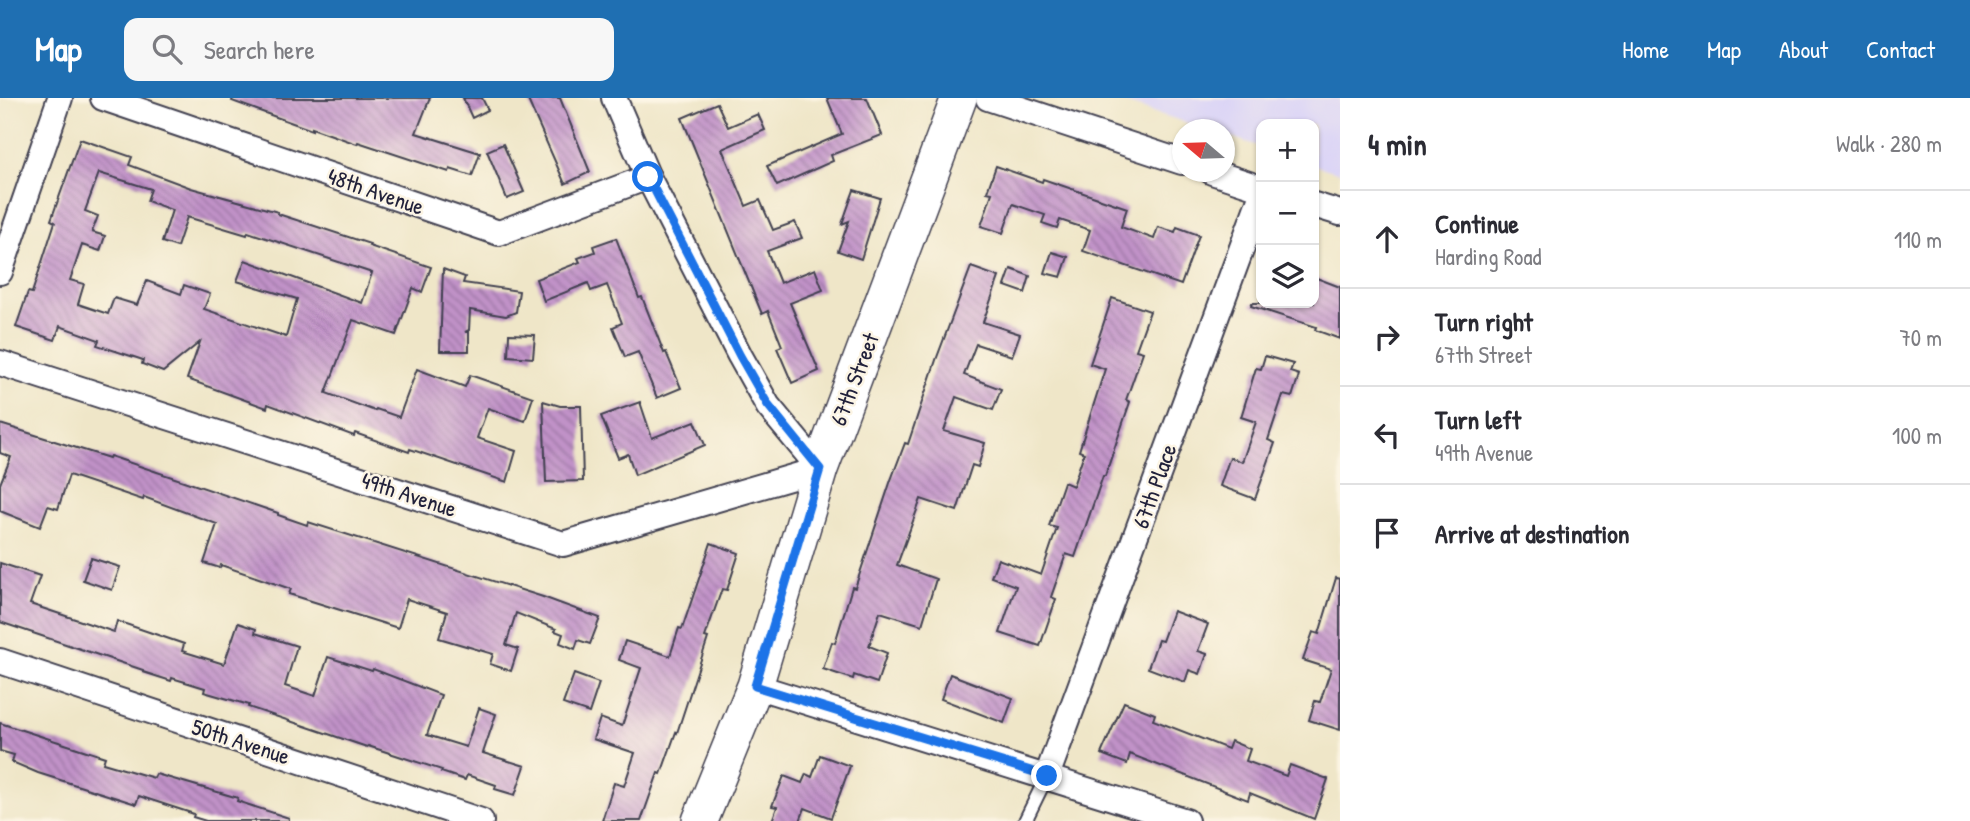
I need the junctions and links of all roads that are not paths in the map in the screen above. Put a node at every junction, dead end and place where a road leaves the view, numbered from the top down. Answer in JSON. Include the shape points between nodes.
{"nodes":[{"id":1,"x":60,"y":98,"type":"edge"},
{"id":2,"x":103,"y":98,"type":"edge"},
{"id":3,"x":614,"y":98,"type":"edge"},
{"id":4,"x":959,"y":98,"type":"edge"},
{"id":5,"x":988,"y":98,"type":"edge"},
{"id":6,"x":1172,"y":159,"type":"edge"},
{"id":7,"x":648,"y":177,"type":"junction"},
{"id":8,"x":1235,"y":180,"type":"edge"},
{"id":9,"x":1256,"y":186,"type":"edge"},
{"id":10,"x":1319,"y":207,"type":"edge"},
{"id":11,"x":1256,"y":210,"type":"edge"},
{"id":12,"x":1340,"y":213,"type":"edge"},
{"id":13,"x":0,"y":272,"type":"edge"},
{"id":14,"x":0,"y":363,"type":"edge"},
{"id":15,"x":820,"y":469,"type":"junction"},
{"id":16,"x":0,"y":661,"type":"edge"},
{"id":17,"x":755,"y":686,"type":"junction"},
{"id":18,"x":1047,"y":776,"type":"junction"},
{"id":19,"x":481,"y":821,"type":"edge"},
{"id":20,"x":700,"y":821,"type":"edge"},
{"id":21,"x":1025,"y":821,"type":"edge"},
{"id":22,"x":1186,"y":821,"type":"edge"}],
"edges":[{"from":1,"to":13,"type":"street"},
{"from":2,"to":7,"type":"street","name":"48th Avenue","via":[[499,233]]},
{"from":3,"to":7,"type":"street"},
{"from":4,"to":15,"type":"street","name":"67th Street"},
{"from":5,"to":6,"type":"street"},
{"from":7,"to":15,"type":"street","via":[[762,396]]},
{"from":8,"to":9,"type":"street"},
{"from":10,"to":12,"type":"street"},
{"from":11,"to":18,"type":"street","name":"67th Place"},
{"from":14,"to":15,"type":"street","name":"49th Avenue","via":[[563,544]]},
{"from":15,"to":17,"type":"street","name":"67th Street"},
{"from":16,"to":19,"type":"street","name":"50th Avenue"},
{"from":17,"to":18,"type":"street"},
{"from":17,"to":20,"type":"street","name":"67th Street"},
{"from":18,"to":21,"type":"lane"},
{"from":18,"to":22,"type":"street"}]}
